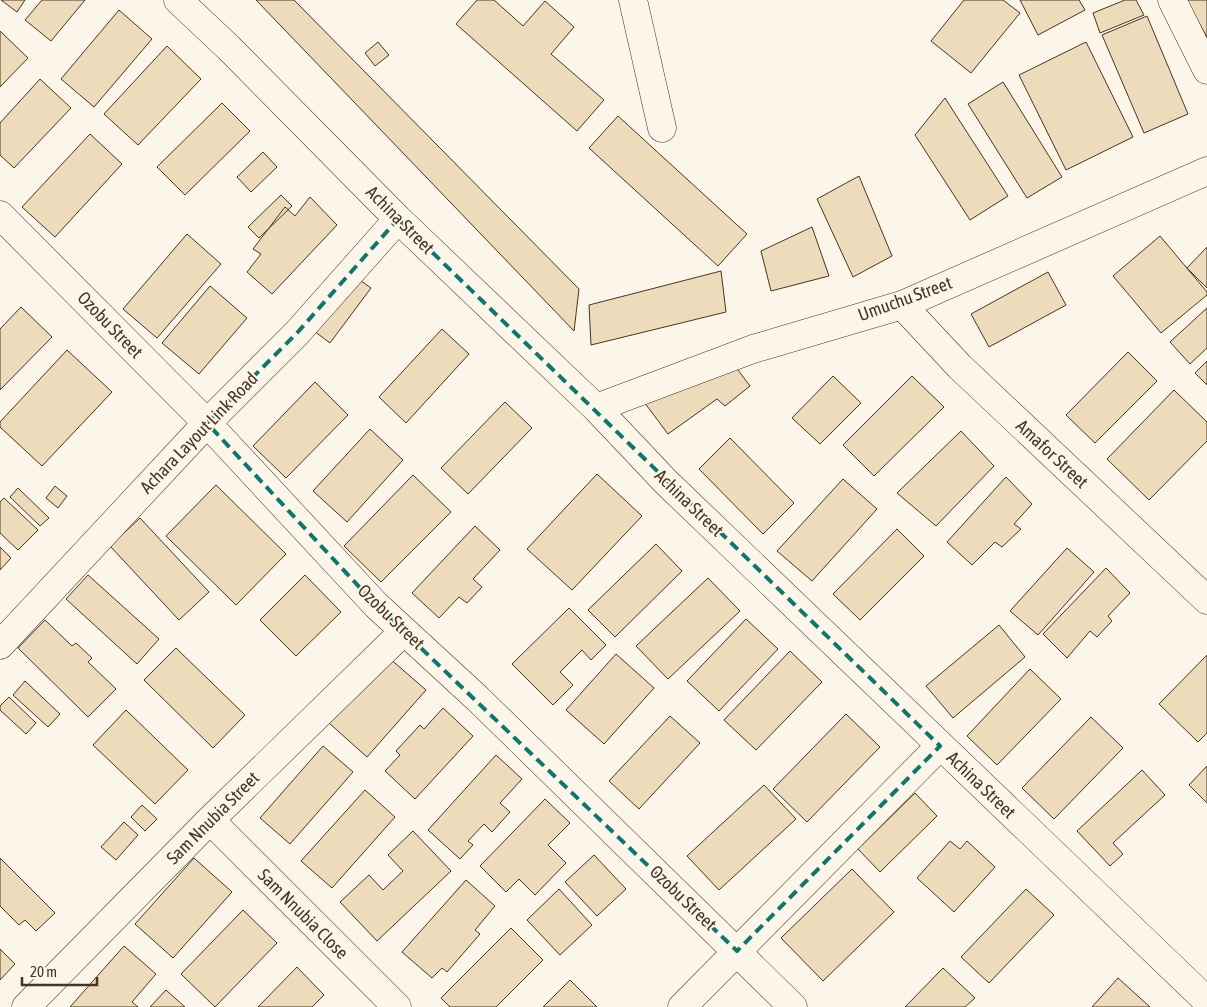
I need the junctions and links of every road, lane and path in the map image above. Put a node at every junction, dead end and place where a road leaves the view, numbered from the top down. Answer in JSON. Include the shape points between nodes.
{"nodes":[{"id":1,"x":178,"y":0,"type":"edge"},
{"id":2,"x":633,"y":0,"type":"edge"},
{"id":3,"x":1172,"y":0,"type":"edge"},
{"id":4,"x":1207,"y":70,"type":"edge"},
{"id":5,"x":662,"y":128,"type":"dead end"},
{"id":6,"x":1207,"y":171,"type":"edge"},
{"id":7,"x":0,"y":215,"type":"edge"},
{"id":8,"x":398,"y":219,"type":"junction"},
{"id":9,"x":902,"y":305,"type":"junction"},
{"id":10,"x":596,"y":408,"type":"junction"},
{"id":11,"x":207,"y":423,"type":"junction"},
{"id":12,"x":1207,"y":600,"type":"edge"},
{"id":13,"x":404,"y":631,"type":"junction"},
{"id":14,"x":2,"y":639,"type":"edge"},
{"id":15,"x":940,"y":746,"type":"junction"},
{"id":16,"x":210,"y":820,"type":"junction"},
{"id":17,"x":737,"y":951,"type":"junction"},
{"id":18,"x":1207,"y":1001,"type":"edge"},
{"id":19,"x":26,"y":1007,"type":"edge"},
{"id":20,"x":397,"y":1007,"type":"edge"},
{"id":21,"x":682,"y":1007,"type":"edge"},
{"id":22,"x":793,"y":1007,"type":"edge"}],
"edges":[{"from":1,"to":8,"type":"street","name":"Achina Street"},
{"from":2,"to":5,"type":"street"},
{"from":3,"to":4,"type":"street"},
{"from":6,"to":9,"type":"street","name":"Umuchu Street"},
{"from":7,"to":11,"type":"street","name":"Ozobu Street"},
{"from":8,"to":10,"type":"street","name":"Achina Street"},
{"from":8,"to":11,"type":"street","name":"Achara Layout Link Road","via":[[297,333]]},
{"from":9,"to":10,"type":"street","name":"Umuchu Street","via":[[753,349]]},
{"from":9,"to":12,"type":"street","name":"Amafor Street","via":[[959,366]]},
{"from":10,"to":15,"type":"street","name":"Achina Street","via":[[666,482]]},
{"from":11,"to":13,"type":"street","name":"Ozobu Street"},
{"from":11,"to":14,"type":"street","name":"Achara Layout Link Road"},
{"from":13,"to":16,"type":"street","name":"Sam Nnubia Street"},
{"from":13,"to":17,"type":"street","name":"Ozobu Street"},
{"from":15,"to":17,"type":"street"},
{"from":15,"to":18,"type":"street","name":"Achina Street"},
{"from":16,"to":19,"type":"street","name":"Sam Nnubia Street"},
{"from":16,"to":20,"type":"street","name":"Sam Nnubia Close"},
{"from":17,"to":21,"type":"street"},
{"from":17,"to":22,"type":"street","name":"Ozobu Street"}]}
